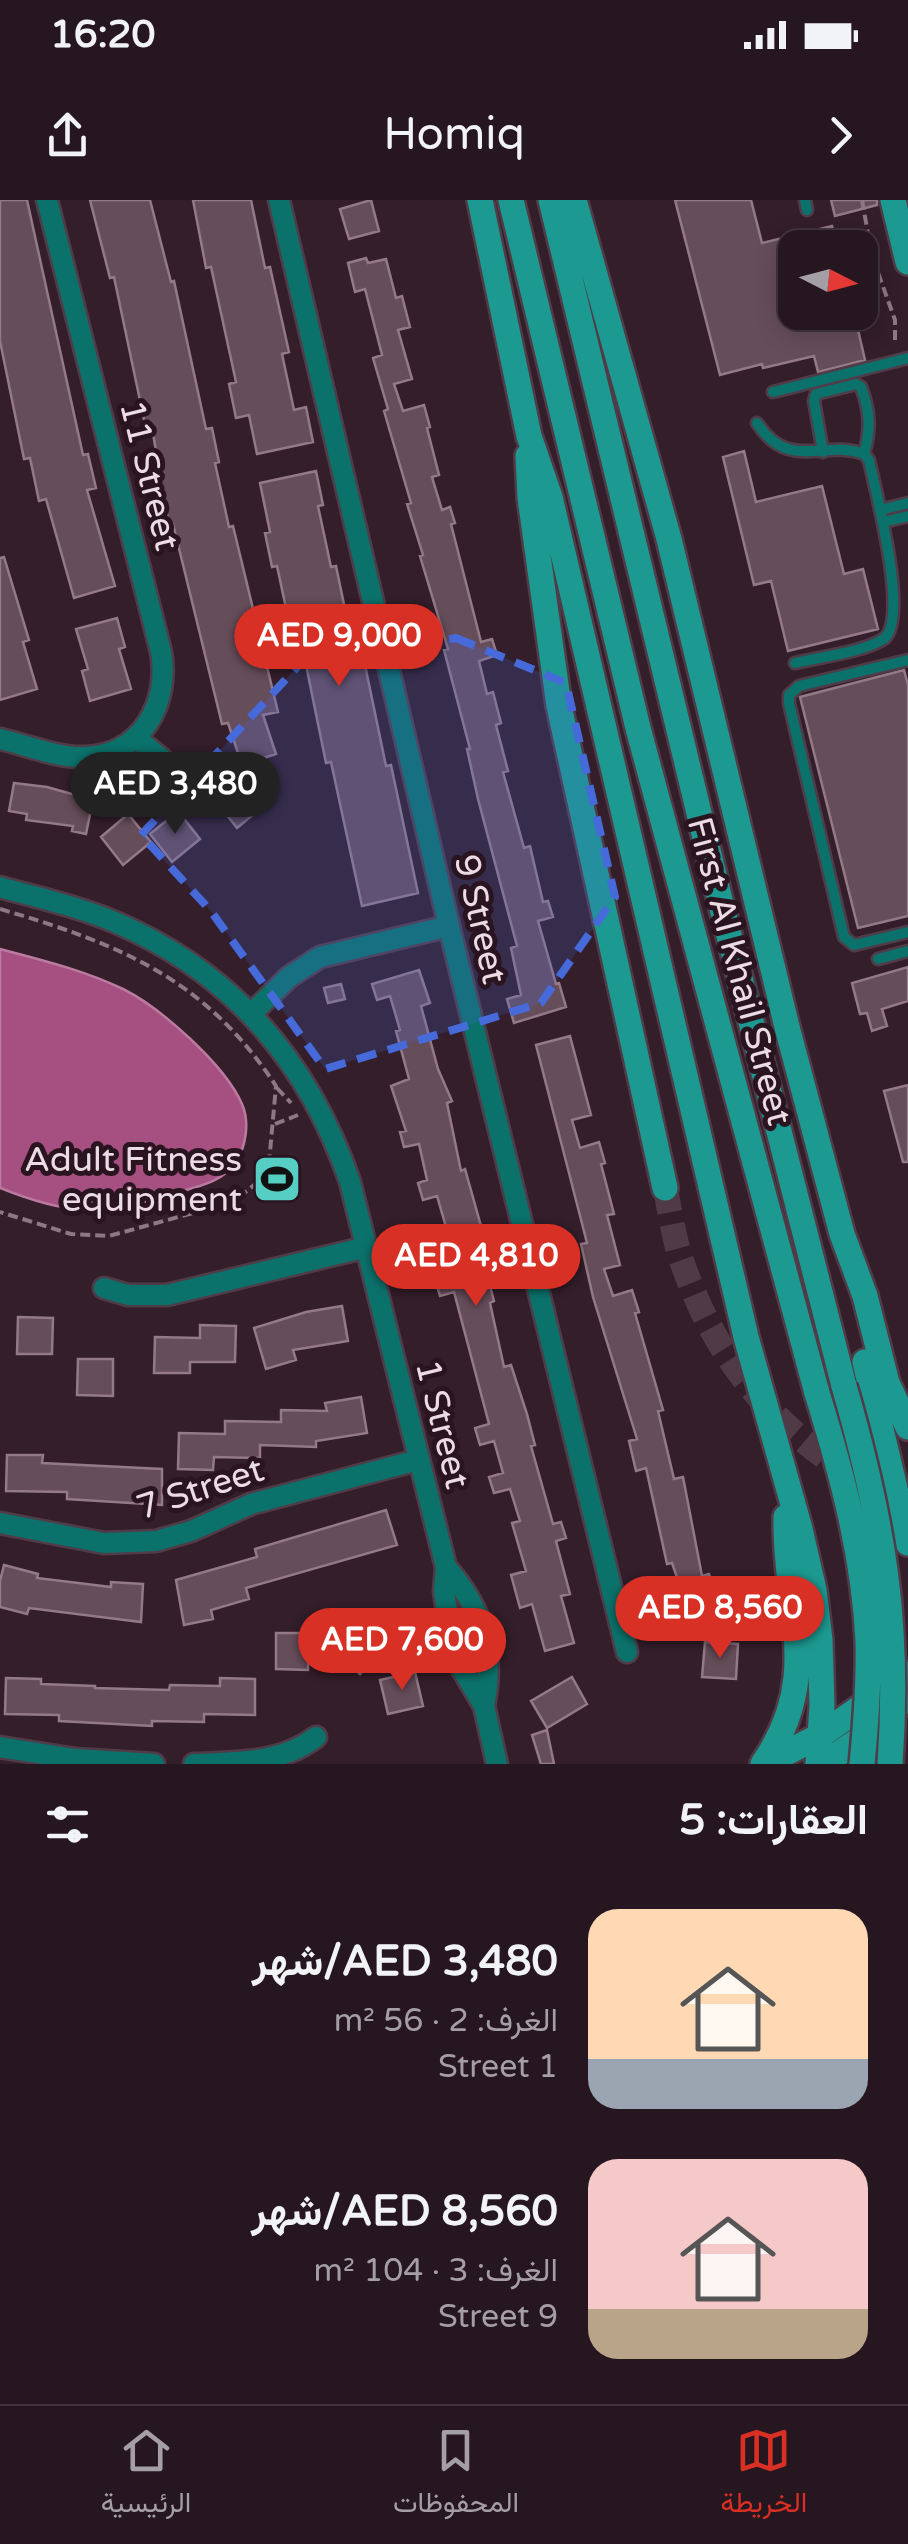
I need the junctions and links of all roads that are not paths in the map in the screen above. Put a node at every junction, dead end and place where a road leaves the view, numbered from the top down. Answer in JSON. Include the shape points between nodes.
{"nodes":[{"id":1,"x":46,"y":200,"type":"edge"},
{"id":2,"x":279,"y":200,"type":"edge"},
{"id":3,"x":480,"y":200,"type":"edge"},
{"id":4,"x":511,"y":200,"type":"edge"},
{"id":5,"x":551,"y":200,"type":"edge"},
{"id":6,"x":574,"y":200,"type":"edge"},
{"id":7,"x":898,"y":204,"type":"edge"},
{"id":8,"x":905,"y":246,"type":"edge"},
{"id":9,"x":908,"y":358,"type":"edge"},
{"id":10,"x":772,"y":392,"type":"dead end"},
{"id":11,"x":757,"y":423,"type":"dead end"},
{"id":12,"x":529,"y":436,"type":"junction"},
{"id":13,"x":822,"y":452,"type":"junction"},
{"id":14,"x":864,"y":454,"type":"junction"},
{"id":15,"x":908,"y":503,"type":"edge"},
{"id":16,"x":880,"y":510,"type":"junction"},
{"id":17,"x":908,"y":516,"type":"edge"},
{"id":18,"x":883,"y":522,"type":"junction"},
{"id":19,"x":908,"y":660,"type":"edge"},
{"id":20,"x":796,"y":663,"type":"dead end"},
{"id":21,"x":0,"y":738,"type":"edge"},
{"id":22,"x":136,"y":738,"type":"junction"},
{"id":23,"x":162,"y":759,"type":"dead end"},
{"id":24,"x":0,"y":887,"type":"edge"},
{"id":25,"x":449,"y":926,"type":"junction"},
{"id":26,"x":908,"y":932,"type":"edge"},
{"id":27,"x":908,"y":952,"type":"edge"},
{"id":28,"x":878,"y":958,"type":"dead end"},
{"id":29,"x":251,"y":1014,"type":"junction"},
{"id":30,"x":666,"y":1188,"type":"tunnel mouth"},
{"id":31,"x":842,"y":1234,"type":"junction"},
{"id":32,"x":367,"y":1248,"type":"junction"},
{"id":33,"x":104,"y":1288,"type":"dead end"},
{"id":34,"x":908,"y":1427,"type":"edge"},
{"id":35,"x":418,"y":1460,"type":"junction"},
{"id":36,"x":788,"y":1492,"type":"junction"},
{"id":37,"x":0,"y":1524,"type":"edge"},
{"id":38,"x":908,"y":1543,"type":"edge"},
{"id":39,"x":446,"y":1567,"type":"junction"},
{"id":40,"x":627,"y":1652,"type":"dead end"},
{"id":41,"x":908,"y":1674,"type":"edge"},
{"id":42,"x":908,"y":1694,"type":"edge"},
{"id":43,"x":484,"y":1706,"type":"junction"},
{"id":44,"x":828,"y":1721,"type":"junction"},
{"id":45,"x":908,"y":1721,"type":"edge"},
{"id":46,"x":316,"y":1737,"type":"dead end"},
{"id":47,"x":0,"y":1748,"type":"edge"},
{"id":48,"x":863,"y":1749,"type":"edge"},
{"id":49,"x":908,"y":1756,"type":"edge"},
{"id":50,"x":797,"y":1757,"type":"edge"},
{"id":51,"x":154,"y":1764,"type":"edge"},
{"id":52,"x":194,"y":1764,"type":"edge"},
{"id":53,"x":497,"y":1764,"type":"edge"},
{"id":54,"x":764,"y":1764,"type":"edge"},
{"id":55,"x":821,"y":1764,"type":"edge"},
{"id":56,"x":890,"y":1764,"type":"edge"},
{"id":57,"x":897,"y":1764,"type":"edge"}],
"edges":[{"from":1,"to":22,"type":"street","name":"11 Street","via":[[164,670],[158,708]]},
{"from":2,"to":25,"type":"street","name":"9 Street"},
{"from":3,"to":12,"type":"main road"},
{"from":4,"to":48,"type":"main road","name":"First Al Khail Street","bridge":true,"via":[[638,728],[851,1515],[868,1642]]},
{"from":5,"to":56,"type":"main road","name":"First Al Khail Street","bridge":true,"via":[[720,900],[878,1512],[894,1658]]},
{"from":6,"to":31,"type":"main road","via":[[669,539]]},
{"from":7,"to":8,"type":"main road"},
{"from":9,"to":10,"type":"lane"},
{"from":11,"to":13,"type":"lane","via":[[786,450]]},
{"from":12,"to":30,"type":"main road","via":[[530,498],[559,706]]},
{"from":12,"to":36,"type":"main road","via":[[550,497]]},
{"from":13,"to":14,"type":"lane"},
{"from":13,"to":14,"type":"lane","via":[[816,394],[856,384],[869,408]]},
{"from":14,"to":16,"type":"lane"},
{"from":15,"to":16,"type":"lane"},
{"from":16,"to":18,"type":"lane"},
{"from":17,"to":18,"type":"lane"},
{"from":18,"to":20,"type":"lane","via":[[898,585],[896,624],[881,641]]},
{"from":19,"to":26,"type":"lane","via":[[800,686],[788,704],[844,937],[854,945]]},
{"from":21,"to":22,"type":"street","via":[[82,757]]},
{"from":22,"to":23,"type":"street"},
{"from":24,"to":29,"type":"street","name":"1 Street","via":[[136,932],[198,969]]},
{"from":25,"to":29,"type":"street","via":[[320,958]]},
{"from":25,"to":40,"type":"street","name":"9 Street"},
{"from":27,"to":28,"type":"lane"},
{"from":29,"to":32,"type":"street","name":"1 Street","via":[[293,1064],[327,1121]]},
{"from":31,"to":34,"type":"main road","via":[[887,1383]]},
{"from":31,"to":38,"type":"main road","via":[[852,1310]]},
{"from":32,"to":33,"type":"street","via":[[167,1295]]},
{"from":32,"to":35,"type":"street","name":"1 Street"},
{"from":35,"to":37,"type":"street","name":"7 Street","via":[[251,1504],[156,1541],[104,1543]]},
{"from":35,"to":39,"type":"street","name":"1 Street"},
{"from":36,"to":44,"type":"main road","via":[[814,1590]]},
{"from":36,"to":54,"type":"main road","via":[[786,1548],[798,1669],[787,1719]]},
{"from":39,"to":43,"type":"street","via":[[451,1640]]},
{"from":39,"to":43,"type":"street","via":[[485,1631]]},
{"from":41,"to":44,"type":"main road"},
{"from":42,"to":48,"type":"main road"},
{"from":43,"to":53,"type":"street"},
{"from":44,"to":48,"type":"main road"},
{"from":44,"to":50,"type":"main road"},
{"from":44,"to":55,"type":"main road"},
{"from":45,"to":48,"type":"main road"},
{"from":46,"to":52,"type":"street","via":[[274,1760]]},
{"from":47,"to":51,"type":"street"},
{"from":48,"to":49,"type":"main road"},
{"from":48,"to":55,"type":"main road"},
{"from":48,"to":57,"type":"main road"},
{"from":50,"to":54,"type":"main road"}]}
